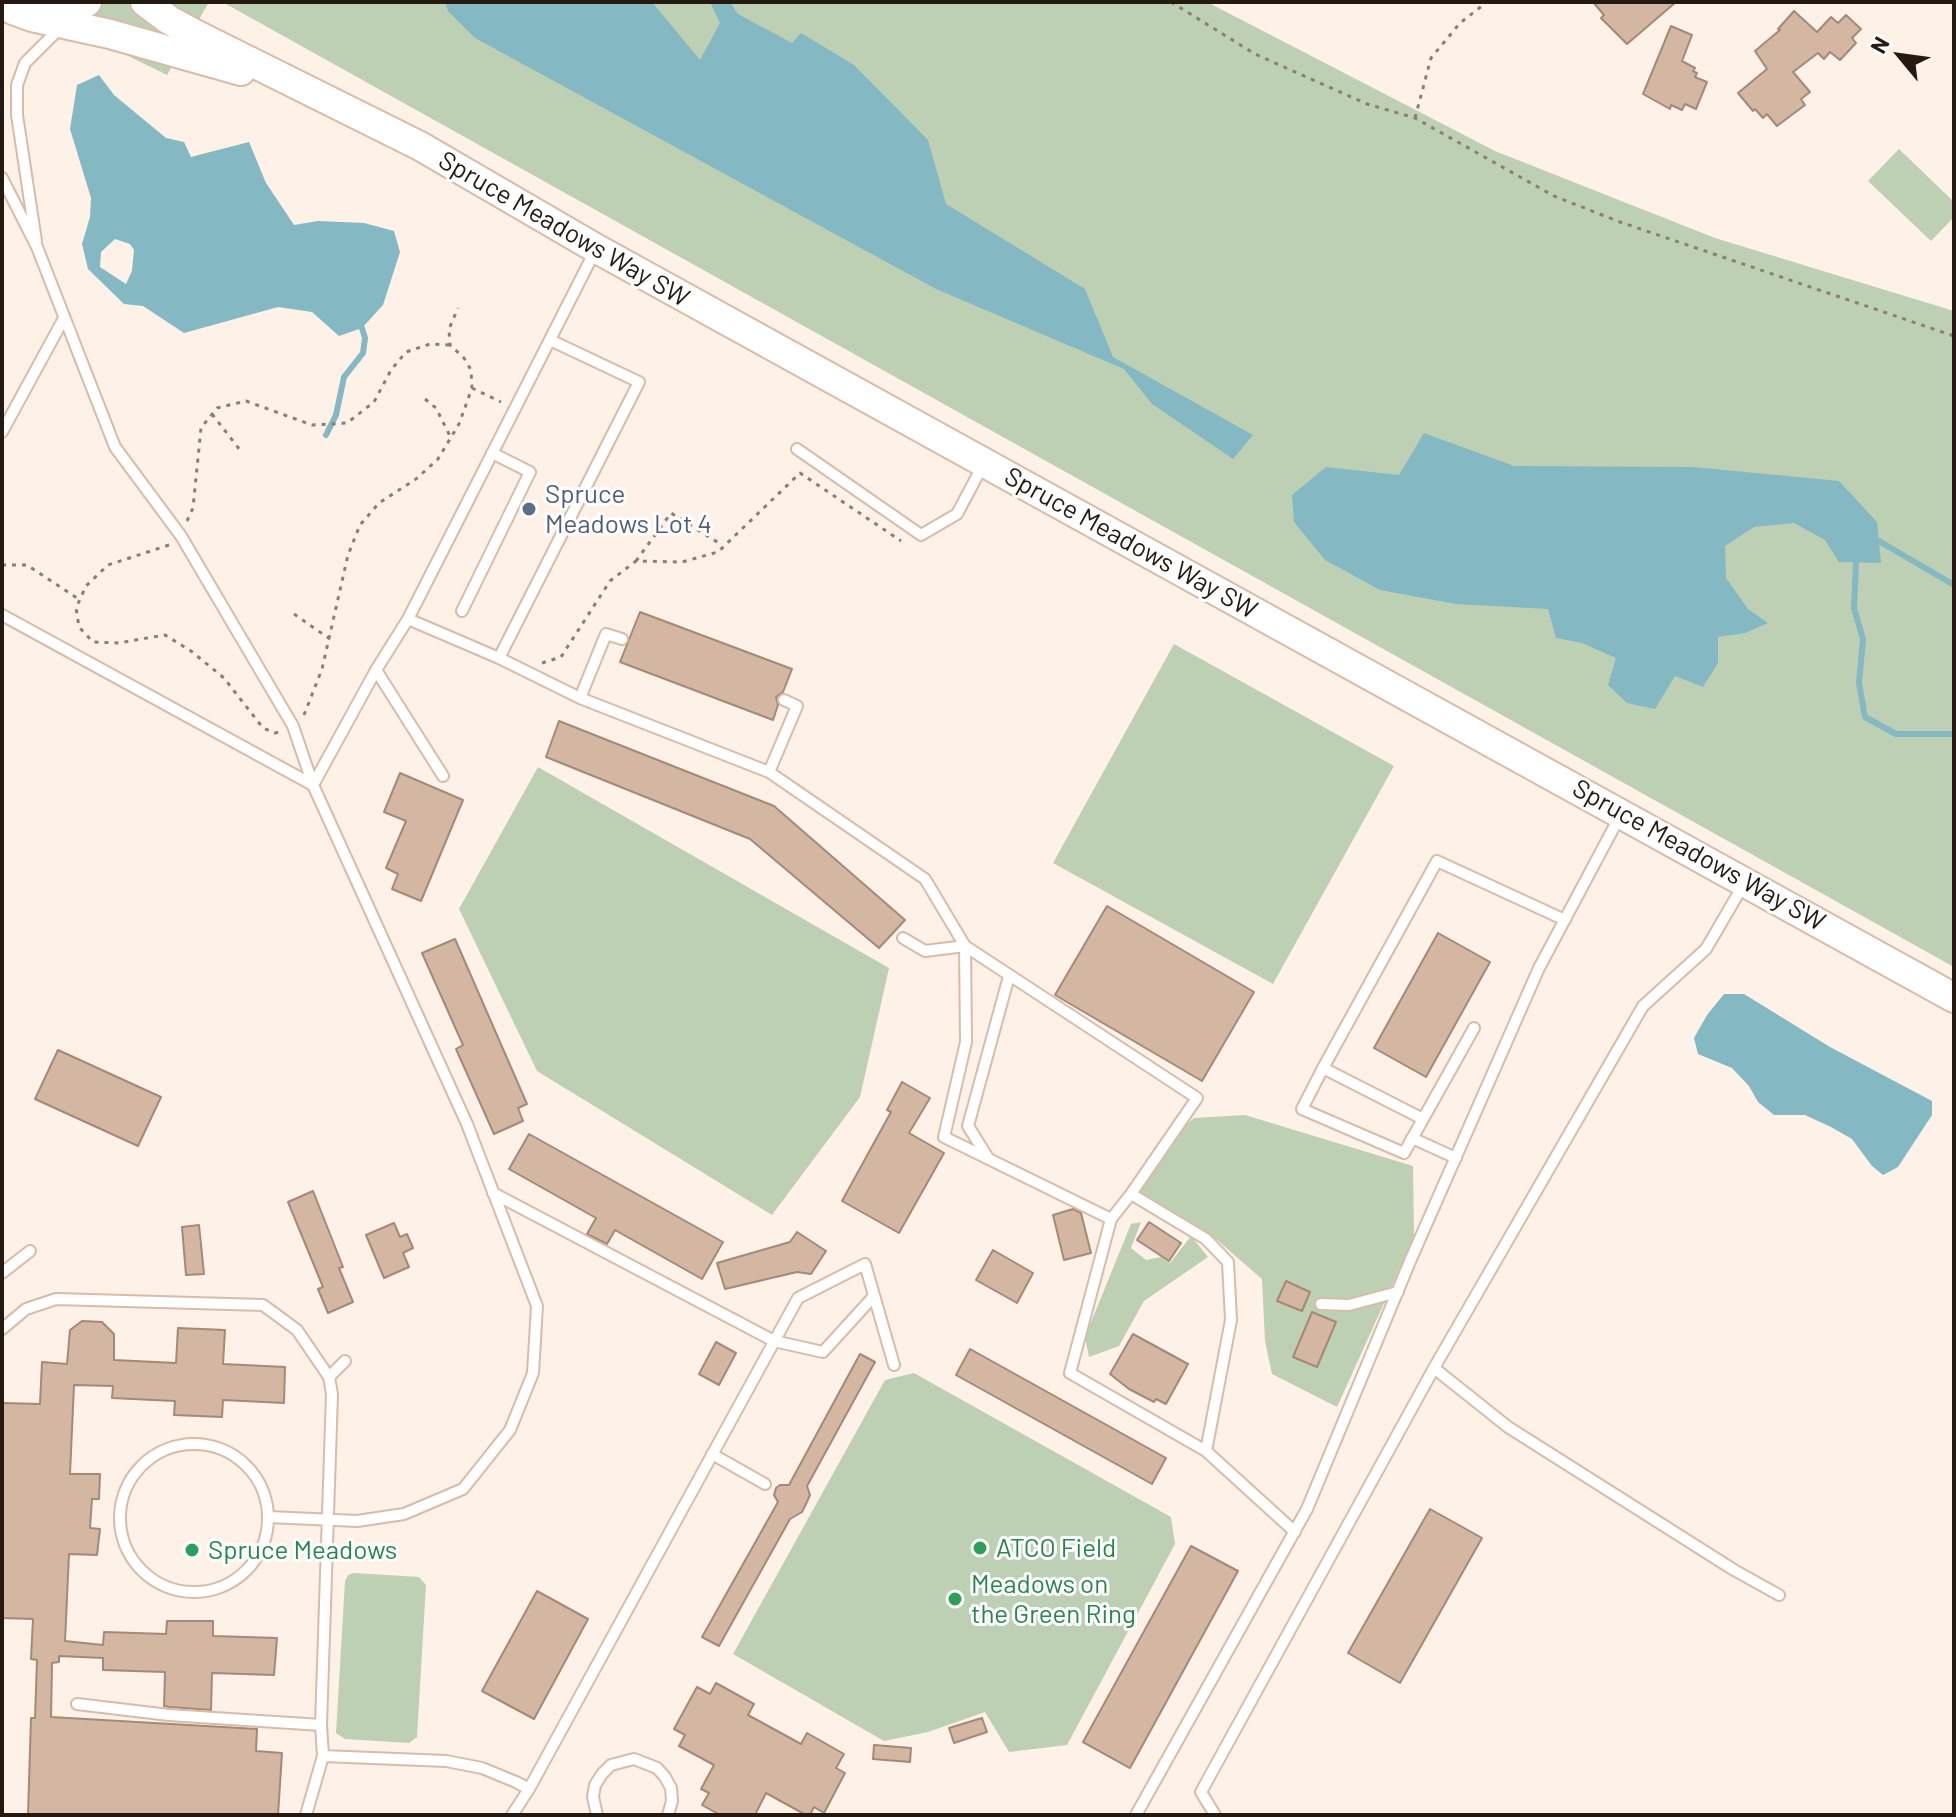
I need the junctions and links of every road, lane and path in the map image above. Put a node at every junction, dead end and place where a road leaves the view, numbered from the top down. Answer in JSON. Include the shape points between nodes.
{"nodes":[{"id":1,"x":4,"y":2,"type":"edge"},
{"id":2,"x":87,"y":2,"type":"edge"},
{"id":3,"x":145,"y":2,"type":"edge"},
{"id":4,"x":1171,"y":2,"type":"edge"},
{"id":5,"x":1487,"y":2,"type":"edge"},
{"id":6,"x":32,"y":17,"type":"junction"},
{"id":7,"x":64,"y":24,"type":"junction"},
{"id":8,"x":92,"y":30,"type":"junction"},
{"id":9,"x":43,"y":43,"type":"junction"},
{"id":10,"x":308,"y":90,"type":"junction"},
{"id":11,"x":1415,"y":118,"type":"junction"},
{"id":12,"x":2,"y":178,"type":"edge"},
{"id":13,"x":37,"y":247,"type":"junction"},
{"id":14,"x":597,"y":249,"type":"junction"},
{"id":15,"x":458,"y":308,"type":"dead end"},
{"id":16,"x":63,"y":320,"type":"junction"},
{"id":17,"x":1954,"y":336,"type":"edge"},
{"id":18,"x":550,"y":340,"type":"junction"},
{"id":19,"x":450,"y":345,"type":"junction"},
{"id":20,"x":472,"y":388,"type":"junction"},
{"id":21,"x":425,"y":399,"type":"dead end"},
{"id":22,"x":509,"y":405,"type":"dead end"},
{"id":23,"x":212,"y":414,"type":"junction"},
{"id":24,"x":2,"y":432,"type":"edge"},
{"id":25,"x":451,"y":438,"type":"junction"},
{"id":26,"x":797,"y":449,"type":"dead end"},
{"id":27,"x":240,"y":450,"type":"dead end"},
{"id":28,"x":492,"y":453,"type":"junction"},
{"id":29,"x":984,"y":463,"type":"junction"},
{"id":30,"x":181,"y":536,"type":"junction"},
{"id":31,"x":901,"y":541,"type":"dead end"},
{"id":32,"x":724,"y":547,"type":"junction"},
{"id":33,"x":636,"y":561,"type":"junction"},
{"id":34,"x":2,"y":565,"type":"edge"},
{"id":35,"x":80,"y":600,"type":"junction"},
{"id":36,"x":462,"y":611,"type":"dead end"},
{"id":37,"x":294,"y":614,"type":"dead end"},
{"id":38,"x":2,"y":615,"type":"edge"},
{"id":39,"x":408,"y":619,"type":"junction"},
{"id":40,"x":330,"y":639,"type":"junction"},
{"id":41,"x":622,"y":639,"type":"dead end"},
{"id":42,"x":499,"y":658,"type":"junction"},
{"id":43,"x":376,"y":670,"type":"junction"},
{"id":44,"x":523,"y":670,"type":"junction"},
{"id":45,"x":580,"y":698,"type":"junction"},
{"id":46,"x":784,"y":700,"type":"dead end"},
{"id":47,"x":293,"y":726,"type":"junction"},
{"id":48,"x":769,"y":772,"type":"junction"},
{"id":49,"x":443,"y":776,"type":"dead end"},
{"id":50,"x":313,"y":785,"type":"junction"},
{"id":51,"x":1622,"y":813,"type":"junction"},
{"id":52,"x":1745,"y":881,"type":"junction"},
{"id":53,"x":1565,"y":920,"type":"junction"},
{"id":54,"x":903,"y":938,"type":"dead end"},
{"id":55,"x":965,"y":946,"type":"junction"},
{"id":56,"x":1009,"y":976,"type":"junction"},
{"id":57,"x":1954,"y":998,"type":"edge"},
{"id":58,"x":1474,"y":1028,"type":"dead end"},
{"id":59,"x":1323,"y":1068,"type":"junction"},
{"id":60,"x":1423,"y":1119,"type":"junction"},
{"id":61,"x":1412,"y":1138,"type":"junction"},
{"id":62,"x":1456,"y":1158,"type":"junction"},
{"id":63,"x":989,"y":1160,"type":"junction"},
{"id":64,"x":493,"y":1193,"type":"junction"},
{"id":65,"x":1131,"y":1194,"type":"junction"},
{"id":66,"x":1111,"y":1219,"type":"junction"},
{"id":67,"x":30,"y":1251,"type":"dead end"},
{"id":68,"x":2,"y":1273,"type":"edge"},
{"id":69,"x":1398,"y":1292,"type":"junction"},
{"id":70,"x":874,"y":1296,"type":"junction"},
{"id":71,"x":1321,"y":1304,"type":"dead end"},
{"id":72,"x":2,"y":1329,"type":"edge"},
{"id":73,"x":774,"y":1341,"type":"junction"},
{"id":74,"x":345,"y":1361,"type":"dead end"},
{"id":75,"x":894,"y":1365,"type":"dead end"},
{"id":76,"x":1434,"y":1368,"type":"junction"},
{"id":77,"x":329,"y":1377,"type":"junction"},
{"id":78,"x":1206,"y":1451,"type":"junction"},
{"id":79,"x":712,"y":1454,"type":"junction"},
{"id":80,"x":765,"y":1484,"type":"dead end"},
{"id":81,"x":269,"y":1517,"type":"junction"},
{"id":82,"x":327,"y":1520,"type":"junction"},
{"id":83,"x":1295,"y":1532,"type":"junction"},
{"id":84,"x":1779,"y":1595,"type":"dead end"},
{"id":85,"x":77,"y":1704,"type":"dead end"},
{"id":86,"x":321,"y":1725,"type":"junction"},
{"id":87,"x":323,"y":1756,"type":"junction"},
{"id":88,"x":529,"y":1789,"type":"junction"},
{"id":89,"x":306,"y":1815,"type":"edge"},
{"id":90,"x":512,"y":1815,"type":"edge"},
{"id":91,"x":597,"y":1815,"type":"edge"},
{"id":92,"x":668,"y":1815,"type":"edge"},
{"id":93,"x":1136,"y":1815,"type":"edge"},
{"id":94,"x":1215,"y":1815,"type":"edge"}],
"edges":[{"from":1,"to":6,"type":"main road","name":"Spruce Meadows Way SW"},
{"from":2,"to":6,"type":"main road","via":[[71,13]]},
{"from":2,"to":7,"type":"lane"},
{"from":3,"to":10,"type":"main road","name":"Spruce Meadows Way SW","via":[[169,20]]},
{"from":4,"to":11,"type":"path","via":[[1255,54],[1367,104]]},
{"from":5,"to":11,"type":"path","via":[[1460,23],[1431,58]]},
{"from":6,"to":7,"type":"main road","name":"Spruce Meadows Way SW"},
{"from":7,"to":8,"type":"main road","name":"Spruce Meadows Way SW"},
{"from":7,"to":9,"type":"lane"},
{"from":8,"to":9,"type":"lane","via":[[63,33]]},
{"from":8,"to":10,"type":"main road","name":"Spruce Meadows Way SW"},
{"from":9,"to":13,"type":"lane","via":[[25,63],[17,85]]},
{"from":10,"to":14,"type":"main road","name":"Spruce Meadows Way SW","via":[[420,146]]},
{"from":11,"to":17,"type":"path","via":[[1554,196]]},
{"from":12,"to":13,"type":"lane"},
{"from":13,"to":16,"type":"lane"},
{"from":14,"to":18,"type":"lane"},
{"from":14,"to":29,"type":"main road","name":"Spruce Meadows Way SW"},
{"from":15,"to":19,"type":"path","via":[[449,329]]},
{"from":16,"to":24,"type":"lane"},
{"from":16,"to":30,"type":"lane","via":[[115,447]]},
{"from":18,"to":28,"type":"lane"},
{"from":18,"to":42,"type":"lane","via":[[639,382]]},
{"from":19,"to":20,"type":"path","via":[[471,370]]},
{"from":19,"to":23,"type":"path","via":[[430,344],[406,352],[374,402],[347,423],[312,425],[246,401]]},
{"from":20,"to":22,"type":"path"},
{"from":20,"to":25,"type":"path"},
{"from":21,"to":25,"type":"path","via":[[436,408]]},
{"from":23,"to":27,"type":"path"},
{"from":23,"to":30,"type":"path","via":[[201,428],[193,508]]},
{"from":25,"to":40,"type":"path","via":[[438,459],[379,503],[360,525]]},
{"from":26,"to":29,"type":"lane","via":[[921,535],[957,514]]},
{"from":28,"to":36,"type":"lane","via":[[530,472]]},
{"from":28,"to":39,"type":"lane"},
{"from":29,"to":51,"type":"main road","name":"Spruce Meadows Way SW"},
{"from":30,"to":35,"type":"path","via":[[166,548],[108,565],[86,586]]},
{"from":30,"to":47,"type":"lane"},
{"from":31,"to":32,"type":"path","via":[[800,473]]},
{"from":32,"to":33,"type":"path","via":[[682,562]]},
{"from":32,"to":33,"type":"path","via":[[671,513]]},
{"from":33,"to":44,"type":"path","via":[[610,581],[561,657]]},
{"from":34,"to":35,"type":"path","via":[[27,565]]},
{"from":35,"to":47,"type":"path","via":[[79,627],[93,642],[165,635],[224,678],[263,728],[275,733]]},
{"from":37,"to":40,"type":"path"},
{"from":38,"to":50,"type":"lane"},
{"from":39,"to":42,"type":"lane"},
{"from":39,"to":43,"type":"lane"},
{"from":40,"to":47,"type":"path","via":[[312,701]]},
{"from":41,"to":45,"type":"lane","via":[[606,634]]},
{"from":42,"to":44,"type":"lane"},
{"from":43,"to":49,"type":"lane"},
{"from":43,"to":50,"type":"lane"},
{"from":44,"to":45,"type":"lane"},
{"from":45,"to":48,"type":"lane"},
{"from":46,"to":48,"type":"lane","via":[[797,706]]},
{"from":47,"to":50,"type":"lane"},
{"from":48,"to":55,"type":"lane","via":[[925,879]]},
{"from":50,"to":64,"type":"lane","via":[[467,1124]]},
{"from":51,"to":52,"type":"main road","name":"Spruce Meadows Way SW"},
{"from":51,"to":53,"type":"lane"},
{"from":52,"to":57,"type":"main road","name":"Spruce Meadows Way SW"},
{"from":52,"to":76,"type":"lane","via":[[1706,949],[1643,1006]]},
{"from":53,"to":59,"type":"lane","via":[[1437,861]]},
{"from":53,"to":62,"type":"lane"},
{"from":54,"to":55,"type":"lane","via":[[925,951]]},
{"from":55,"to":56,"type":"lane"},
{"from":55,"to":63,"type":"lane","via":[[966,1042],[944,1137]]},
{"from":56,"to":63,"type":"lane","via":[[968,1126]]},
{"from":56,"to":65,"type":"lane","via":[[1197,1098]]},
{"from":58,"to":60,"type":"lane"},
{"from":59,"to":60,"type":"lane"},
{"from":59,"to":61,"type":"lane","via":[[1302,1109],[1404,1153]]},
{"from":60,"to":61,"type":"lane"},
{"from":61,"to":62,"type":"lane"},
{"from":62,"to":69,"type":"lane"},
{"from":63,"to":66,"type":"lane"},
{"from":64,"to":73,"type":"lane"},
{"from":64,"to":82,"type":"lane","via":[[537,1306],[533,1373],[510,1430],[463,1489],[404,1514]]},
{"from":65,"to":66,"type":"lane"},
{"from":65,"to":78,"type":"lane","via":[[1206,1239],[1228,1262],[1231,1320]]},
{"from":66,"to":78,"type":"lane","via":[[1070,1373]]},
{"from":67,"to":68,"type":"lane"},
{"from":69,"to":71,"type":"lane","via":[[1349,1305]]},
{"from":69,"to":83,"type":"lane"},
{"from":70,"to":73,"type":"lane","via":[[823,1352]]},
{"from":70,"to":73,"type":"lane","via":[[865,1264],[798,1298]]},
{"from":70,"to":75,"type":"lane"},
{"from":72,"to":77,"type":"lane","via":[[26,1309],[56,1299],[263,1305],[297,1330]]},
{"from":73,"to":79,"type":"lane"},
{"from":74,"to":77,"type":"lane"},
{"from":76,"to":84,"type":"lane","via":[[1508,1427]]},
{"from":76,"to":94,"type":"lane","via":[[1201,1792]]},
{"from":77,"to":82,"type":"lane"},
{"from":78,"to":83,"type":"lane"},
{"from":79,"to":80,"type":"lane"},
{"from":79,"to":88,"type":"lane"},
{"from":81,"to":81,"type":"lane","via":[[265,1494],[238,1457],[194,1444],[171,1447],[134,1474],[120,1521],[125,1546],[139,1568],[159,1584],[183,1592],[209,1591],[233,1582],[252,1565]]},
{"from":81,"to":82,"type":"lane"},
{"from":82,"to":86,"type":"lane"},
{"from":83,"to":93,"type":"lane"},
{"from":85,"to":86,"type":"lane"},
{"from":86,"to":87,"type":"lane"},
{"from":87,"to":88,"type":"lane","via":[[446,1761],[482,1768]]},
{"from":87,"to":89,"type":"lane"},
{"from":88,"to":90,"type":"lane"},
{"from":91,"to":92,"type":"lane","via":[[593,1797],[602,1774],[611,1765],[634,1759],[665,1777],[671,1788]]}]}
